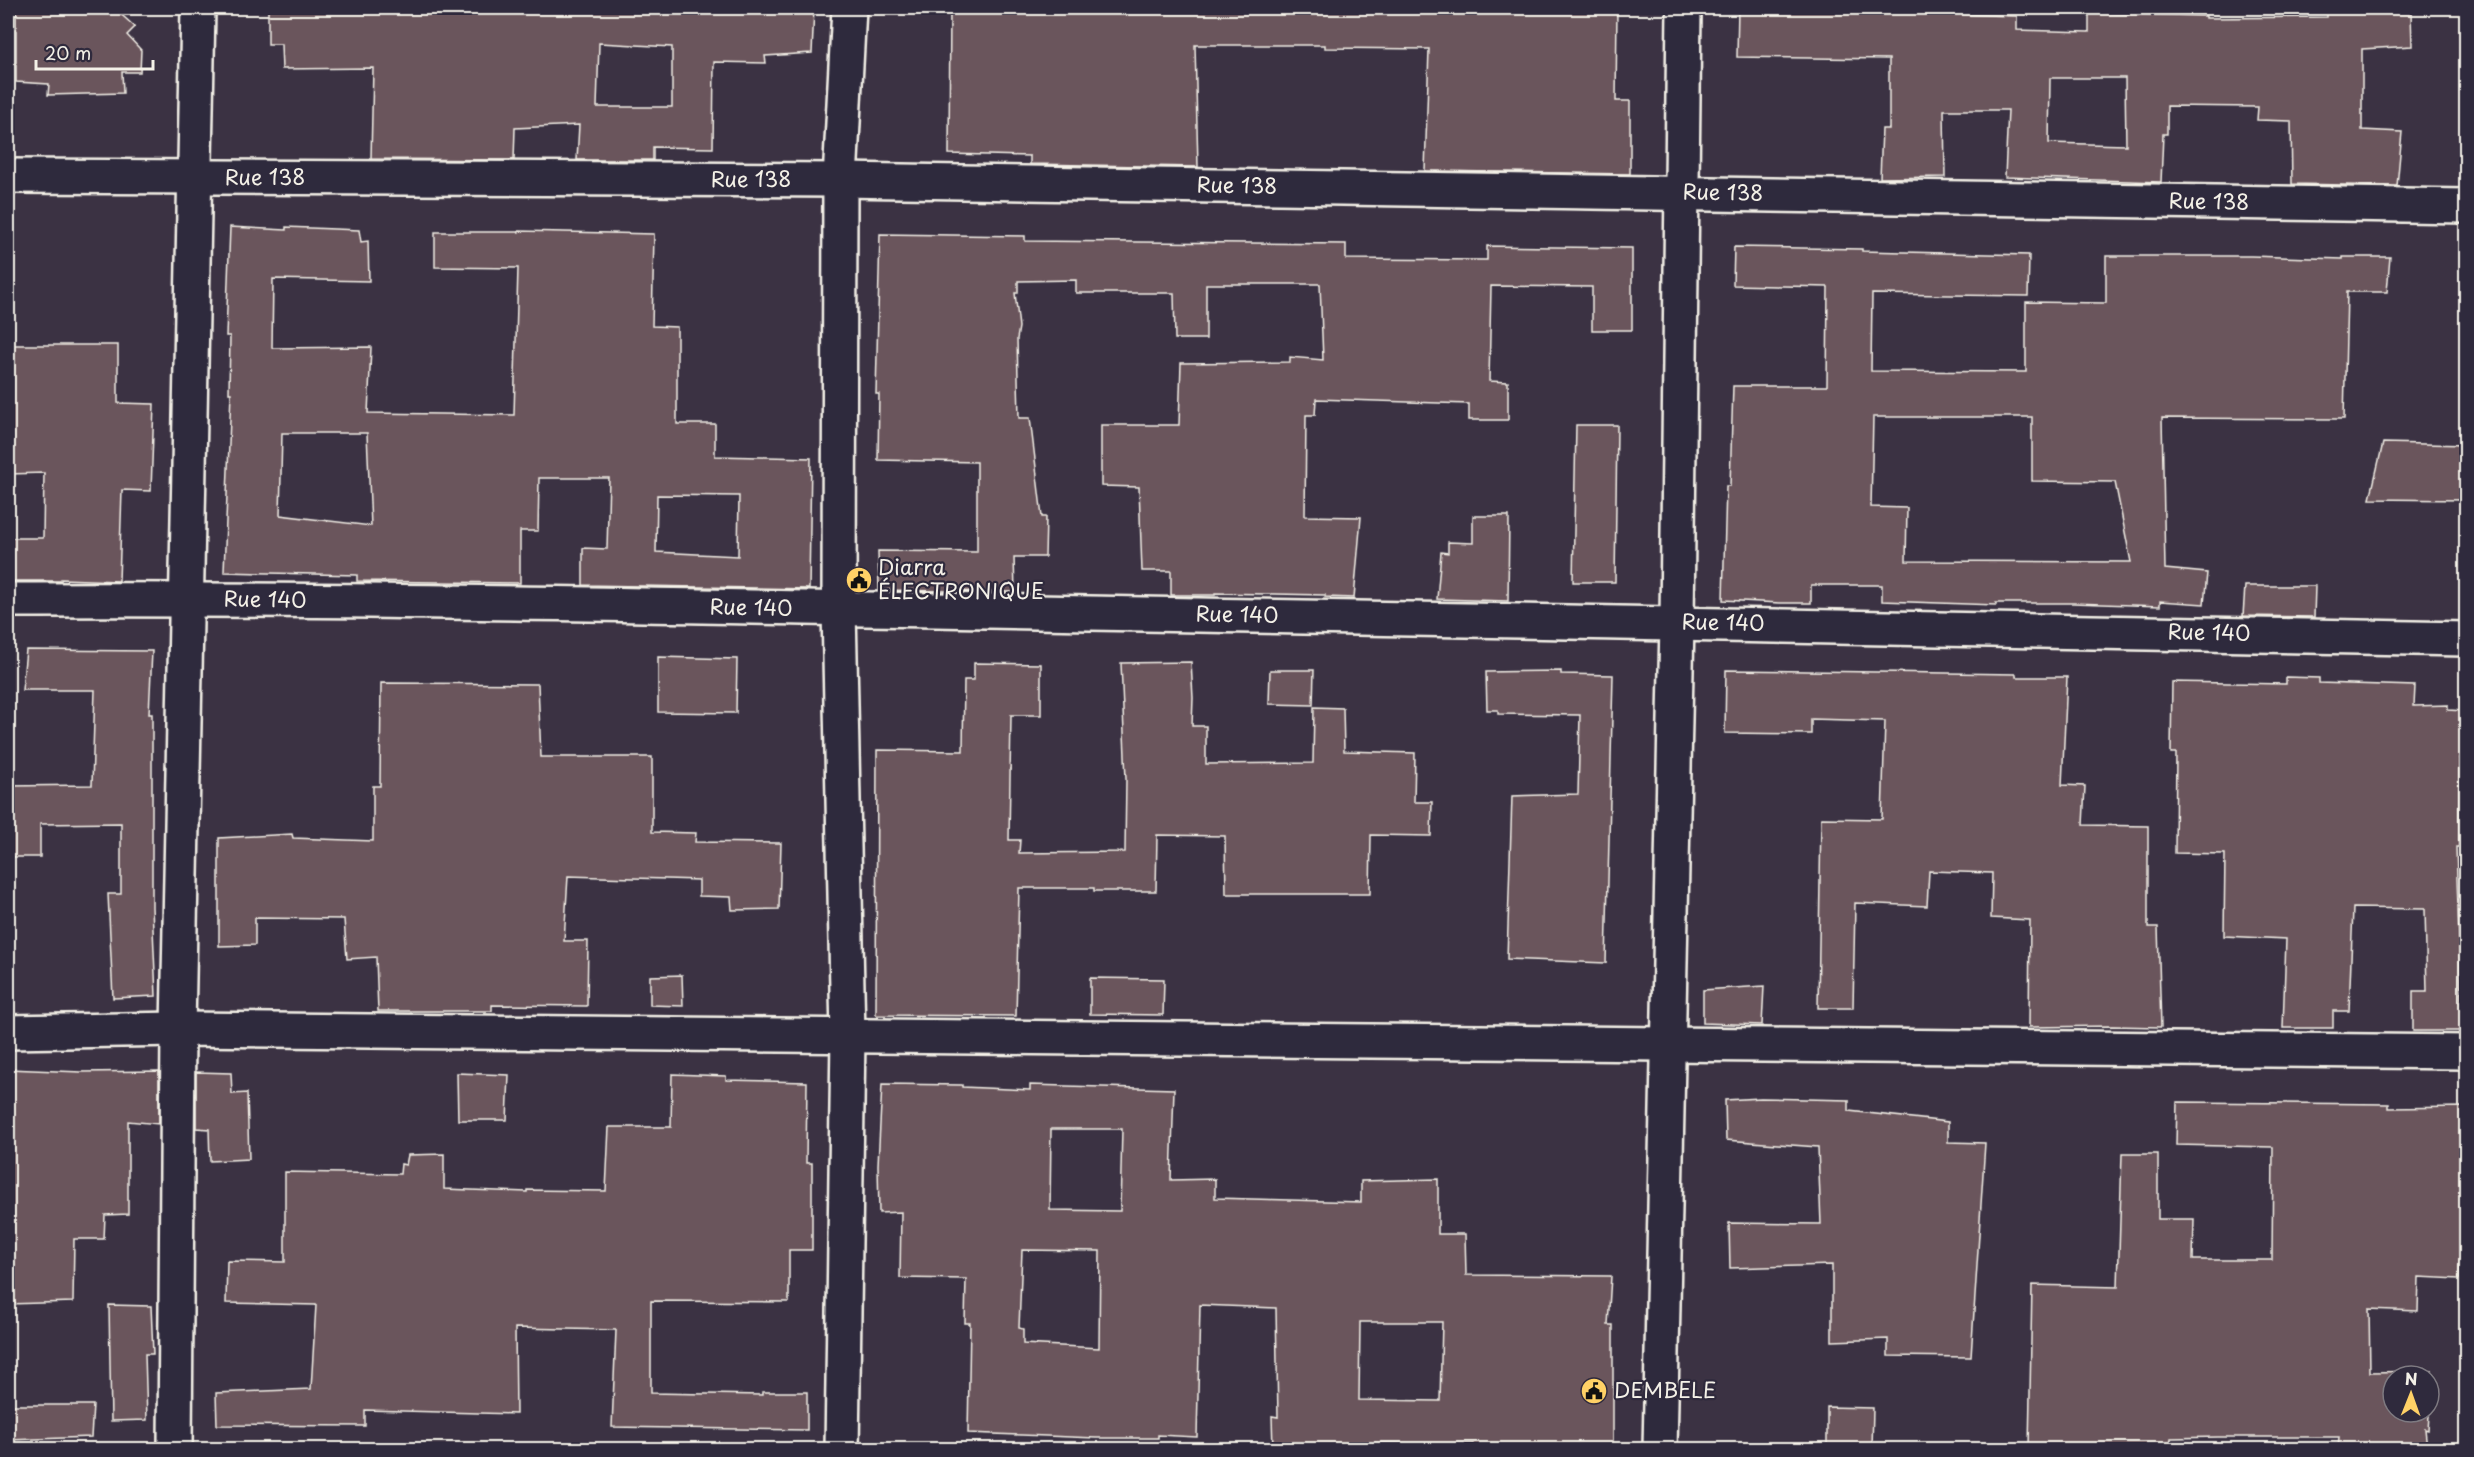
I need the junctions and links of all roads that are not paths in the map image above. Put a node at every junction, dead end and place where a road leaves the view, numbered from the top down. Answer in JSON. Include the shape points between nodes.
{"nodes":[{"id":1,"x":198,"y":8,"type":"edge"},
{"id":2,"x":849,"y":8,"type":"edge"},
{"id":3,"x":1684,"y":8,"type":"edge"},
{"id":4,"x":8,"y":176,"type":"edge"},
{"id":5,"x":196,"y":178,"type":"junction"},
{"id":6,"x":840,"y":180,"type":"junction"},
{"id":7,"x":1680,"y":192,"type":"junction"},
{"id":8,"x":2466,"y":206,"type":"edge"},
{"id":9,"x":188,"y":599,"type":"junction"},
{"id":10,"x":8,"y":600,"type":"edge"},
{"id":11,"x":839,"y":609,"type":"junction"},
{"id":12,"x":1677,"y":622,"type":"junction"},
{"id":13,"x":2466,"y":639,"type":"edge"},
{"id":14,"x":178,"y":1029,"type":"junction"},
{"id":15,"x":8,"y":1032,"type":"edge"},
{"id":16,"x":848,"y":1036,"type":"junction"},
{"id":17,"x":1667,"y":1044,"type":"junction"},
{"id":18,"x":2466,"y":1052,"type":"edge"},
{"id":19,"x":175,"y":1449,"type":"edge"},
{"id":20,"x":842,"y":1449,"type":"edge"},
{"id":21,"x":1660,"y":1449,"type":"edge"}],
"edges":[{"from":1,"to":5,"type":"street"},
{"from":2,"to":6,"type":"street"},
{"from":3,"to":7,"type":"street"},
{"from":4,"to":5,"type":"street","name":"Rue 138"},
{"from":5,"to":6,"type":"street","name":"Rue 138"},
{"from":5,"to":9,"type":"street"},
{"from":6,"to":7,"type":"street","name":"Rue 138"},
{"from":6,"to":11,"type":"street"},
{"from":7,"to":8,"type":"street","name":"Rue 138"},
{"from":7,"to":12,"type":"street"},
{"from":9,"to":10,"type":"street","name":"Rue 140"},
{"from":9,"to":11,"type":"street","name":"Rue 140"},
{"from":9,"to":14,"type":"street"},
{"from":11,"to":12,"type":"street","name":"Rue 140"},
{"from":11,"to":16,"type":"street"},
{"from":12,"to":13,"type":"street","name":"Rue 140"},
{"from":12,"to":17,"type":"street"},
{"from":14,"to":15,"type":"street"},
{"from":14,"to":16,"type":"street"},
{"from":14,"to":19,"type":"street"},
{"from":16,"to":17,"type":"street"},
{"from":16,"to":20,"type":"street"},
{"from":17,"to":18,"type":"street"},
{"from":17,"to":21,"type":"street"}]}
